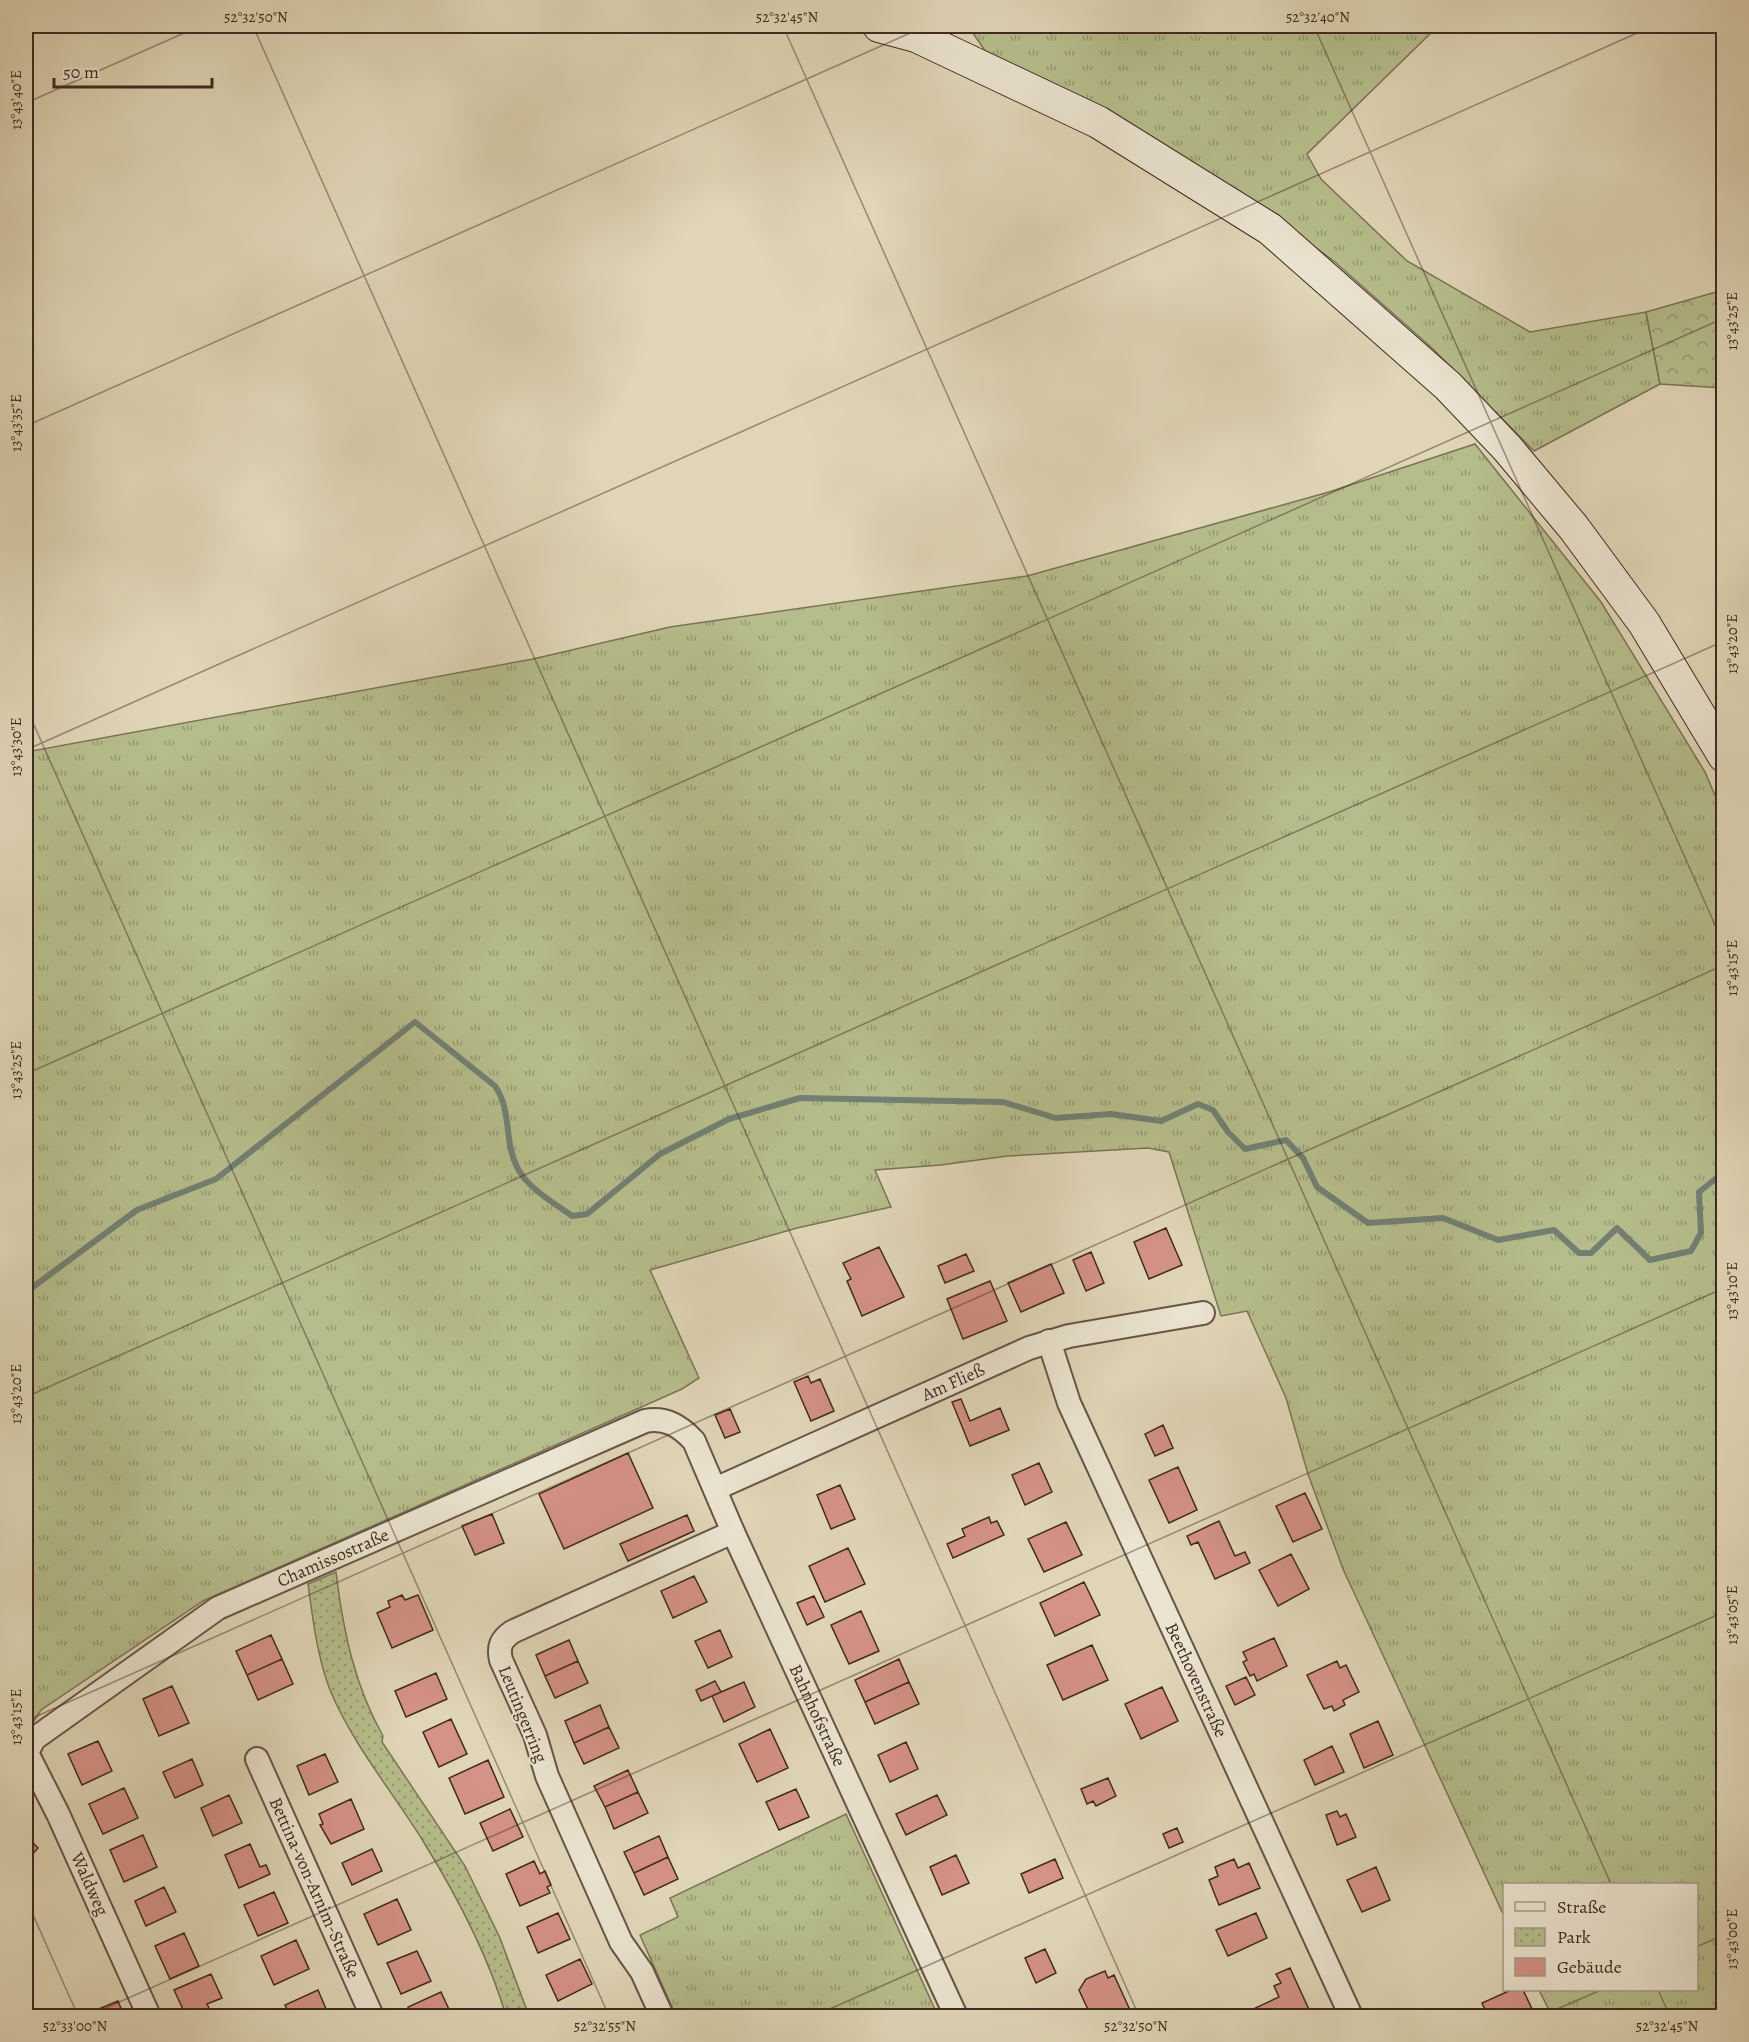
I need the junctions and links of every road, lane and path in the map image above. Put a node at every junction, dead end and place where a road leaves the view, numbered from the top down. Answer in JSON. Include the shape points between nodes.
{"nodes":[{"id":1,"x":879,"y":26,"type":"edge"},
{"id":2,"x":1724,"y":756,"type":"edge"},
{"id":3,"x":1203,"y":1313,"type":"dead end"},
{"id":4,"x":1050,"y":1341,"type":"junction"},
{"id":5,"x":670,"y":1422,"type":"joint"},
{"id":6,"x":715,"y":1489,"type":"junction"},
{"id":7,"x":733,"y":1532,"type":"junction"},
{"id":8,"x":256,"y":1759,"type":"dead end"},
{"id":9,"x":28,"y":1761,"type":"edge"},
{"id":10,"x":149,"y":2016,"type":"edge"},
{"id":11,"x":372,"y":2016,"type":"edge"},
{"id":12,"x":662,"y":2016,"type":"edge"},
{"id":13,"x":956,"y":2016,"type":"edge"},
{"id":14,"x":1351,"y":2016,"type":"edge"}],
"edges":[{"from":1,"to":2,"type":"main road","via":[[916,36],[1098,122],[1270,229],[1448,386],[1507,448],[1574,528],[1644,623]]},
{"from":3,"to":4,"type":"street","name":"Am Fließ"},
{"from":4,"to":6,"type":"street","name":"Am Fließ"},
{"from":4,"to":14,"type":"street","name":"Beethovenstraße","via":[[1069,1403]]},
{"from":5,"to":6,"type":"street","name":"Bahnhofstraße","via":[[694,1441]]},
{"from":5,"to":9,"type":"street","name":"Chamissostraße","via":[[645,1421],[218,1608],[34,1739]]},
{"from":6,"to":7,"type":"street","name":"Bahnhofstraße"},
{"from":7,"to":12,"type":"street","name":"Leutingerring","via":[[512,1632],[504,1637],[499,1650],[536,1736],[552,1786],[621,1942],[642,1972]]},
{"from":7,"to":13,"type":"street","name":"Bahnhofstraße"},
{"from":8,"to":11,"type":"street","name":"Bettina-von-Arnim-Straße"},
{"from":9,"to":10,"type":"street","name":"Waldweg"}]}
